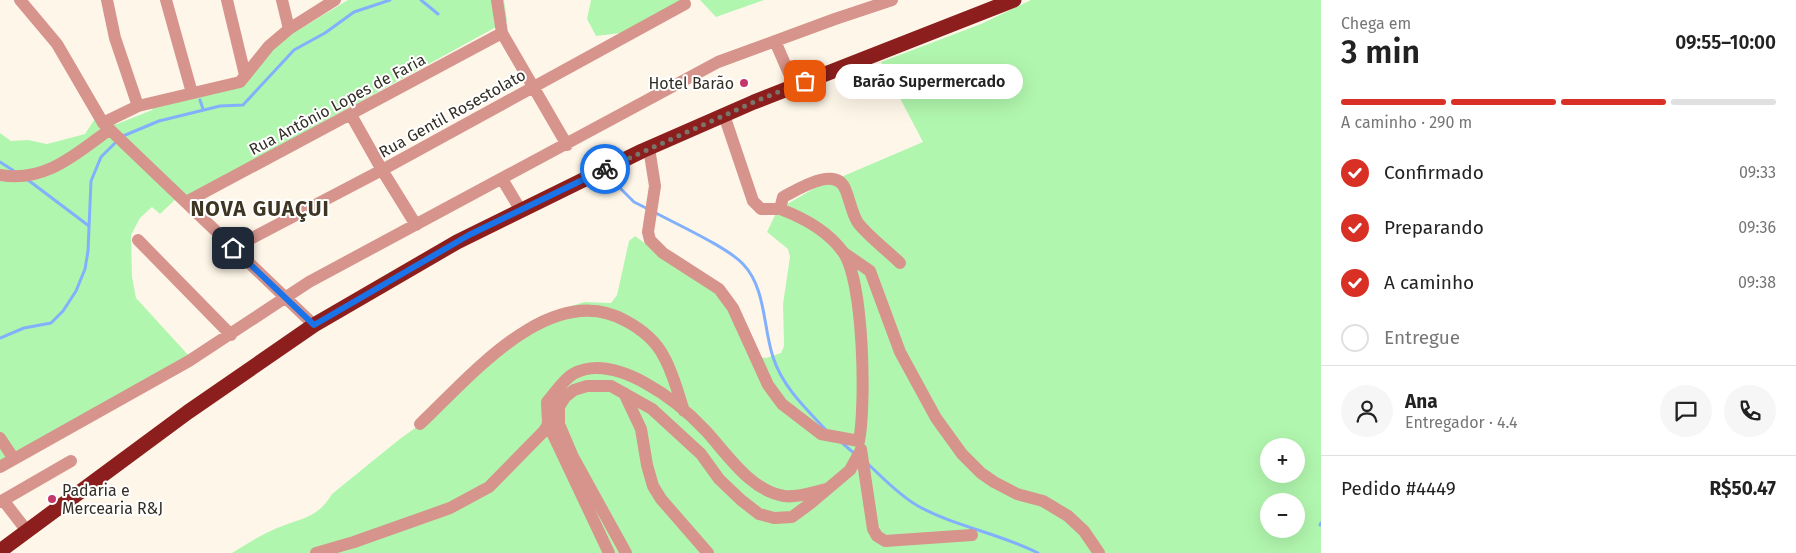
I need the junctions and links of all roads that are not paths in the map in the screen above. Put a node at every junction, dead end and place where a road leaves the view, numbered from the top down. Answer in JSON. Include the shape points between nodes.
{"nodes":[{"id":1,"x":20,"y":0,"type":"edge"},
{"id":2,"x":106,"y":0,"type":"edge"},
{"id":3,"x":166,"y":0,"type":"edge"},
{"id":4,"x":227,"y":0,"type":"edge"},
{"id":5,"x":282,"y":0,"type":"edge"},
{"id":6,"x":335,"y":0,"type":"edge"},
{"id":7,"x":497,"y":0,"type":"edge"},
{"id":8,"x":892,"y":0,"type":"edge"},
{"id":9,"x":1014,"y":0,"type":"edge"},
{"id":10,"x":685,"y":4,"type":"dead end"},
{"id":11,"x":289,"y":29,"type":"junction"},
{"id":12,"x":502,"y":32,"type":"junction"},
{"id":13,"x":775,"y":41,"type":"junction"},
{"id":14,"x":245,"y":75,"type":"junction"},
{"id":15,"x":794,"y":85,"type":"junction"},
{"id":16,"x":533,"y":88,"type":"junction"},
{"id":17,"x":192,"y":93,"type":"junction"},
{"id":18,"x":138,"y":106,"type":"junction"},
{"id":19,"x":351,"y":115,"type":"junction"},
{"id":20,"x":724,"y":115,"type":"junction"},
{"id":21,"x":112,"y":132,"type":"junction"},
{"id":22,"x":567,"y":145,"type":"junction"},
{"id":23,"x":649,"y":148,"type":"junction"},
{"id":24,"x":382,"y":170,"type":"junction"},
{"id":25,"x":0,"y":175,"type":"edge"},
{"id":26,"x":502,"y":179,"type":"junction"},
{"id":27,"x":186,"y":202,"type":"junction"},
{"id":28,"x":520,"y":209,"type":"junction"},
{"id":29,"x":780,"y":209,"type":"junction"},
{"id":30,"x":416,"y":225,"type":"junction"},
{"id":31,"x":138,"y":240,"type":"dead end"},
{"id":32,"x":233,"y":248,"type":"junction"},
{"id":33,"x":844,"y":253,"type":"junction"},
{"id":34,"x":900,"y":263,"type":"dead end"},
{"id":35,"x":285,"y":298,"type":"junction"},
{"id":36,"x":314,"y":325,"type":"junction"},
{"id":37,"x":231,"y":335,"type":"junction"},
{"id":38,"x":624,"y":393,"type":"junction"},
{"id":39,"x":560,"y":405,"type":"junction"},
{"id":40,"x":684,"y":411,"type":"junction"},
{"id":41,"x":420,"y":424,"type":"dead end"},
{"id":42,"x":548,"y":424,"type":"junction"},
{"id":43,"x":0,"y":438,"type":"edge"},
{"id":44,"x":860,"y":446,"type":"junction"},
{"id":45,"x":14,"y":459,"type":"junction"},
{"id":46,"x":71,"y":461,"type":"dead end"},
{"id":47,"x":0,"y":467,"type":"edge"},
{"id":48,"x":828,"y":488,"type":"junction"},
{"id":49,"x":1,"y":501,"type":"edge"},
{"id":50,"x":26,"y":531,"type":"junction"},
{"id":51,"x":972,"y":535,"type":"dead end"},
{"id":52,"x":0,"y":551,"type":"edge"},
{"id":53,"x":316,"y":553,"type":"edge"},
{"id":54,"x":609,"y":553,"type":"edge"},
{"id":55,"x":626,"y":553,"type":"edge"},
{"id":56,"x":708,"y":553,"type":"edge"},
{"id":57,"x":1099,"y":553,"type":"edge"}],
"edges":[{"from":1,"to":21,"type":"street","via":[[57,44]]},
{"from":2,"to":18,"type":"street"},
{"from":3,"to":17,"type":"street"},
{"from":4,"to":14,"type":"street"},
{"from":5,"to":11,"type":"street"},
{"from":6,"to":11,"type":"street"},
{"from":7,"to":12,"type":"street"},
{"from":8,"to":13,"type":"street"},
{"from":9,"to":15,"type":"highway"},
{"from":10,"to":16,"type":"street","name":"Rua Gentil Rosestolato"},
{"from":11,"to":14,"type":"street","via":[[269,46]]},
{"from":12,"to":16,"type":"street"},
{"from":12,"to":19,"type":"street","name":"Rua Antônio Lopes de Faria"},
{"from":13,"to":15,"type":"street"},
{"from":13,"to":22,"type":"street","via":[[718,62]]},
{"from":14,"to":17,"type":"street","via":[[240,82]]},
{"from":15,"to":20,"type":"highway"},
{"from":16,"to":22,"type":"street"},
{"from":16,"to":24,"type":"street","name":"Rua Gentil Rosestolato"},
{"from":17,"to":18,"type":"street"},
{"from":18,"to":21,"type":"street"},
{"from":19,"to":24,"type":"street"},
{"from":19,"to":27,"type":"street","name":"Rua Antônio Lopes de Faria"},
{"from":20,"to":23,"type":"highway"},
{"from":20,"to":29,"type":"street","via":[[753,201],[761,209]]},
{"from":21,"to":25,"type":"street","via":[[48,171],[32,176]]},
{"from":21,"to":27,"type":"street"},
{"from":22,"to":26,"type":"street"},
{"from":23,"to":28,"type":"highway"},
{"from":23,"to":44,"type":"street","via":[[655,186],[648,232],[650,240],[663,253],[719,289],[733,308],[768,385],[782,404],[821,434]]},
{"from":24,"to":30,"type":"street"},
{"from":24,"to":32,"type":"street","name":"Rua Gentil Rosestolato"},
{"from":26,"to":28,"type":"street"},
{"from":26,"to":30,"type":"street"},
{"from":27,"to":32,"type":"street"},
{"from":28,"to":36,"type":"highway"},
{"from":29,"to":33,"type":"street","via":[[827,234]]},
{"from":29,"to":34,"type":"street","via":[[783,198],[807,186],[837,179],[844,184],[858,222]]},
{"from":30,"to":35,"type":"street"},
{"from":31,"to":37,"type":"street"},
{"from":32,"to":35,"type":"street"},
{"from":33,"to":44,"type":"street","via":[[860,312]]},
{"from":33,"to":57,"type":"street","via":[[870,271],[900,352],[936,418],[962,454],[994,482],[1017,494],[1043,501],[1068,516],[1084,531]]},
{"from":35,"to":36,"type":"street"},
{"from":35,"to":37,"type":"street"},
{"from":36,"to":50,"type":"highway","via":[[188,412]]},
{"from":37,"to":45,"type":"street"},
{"from":38,"to":39,"type":"street","via":[[611,386],[587,386],[574,390]]},
{"from":38,"to":48,"type":"street","via":[[652,409],[680,432],[720,479],[760,514],[774,518],[792,517]]},
{"from":38,"to":56,"type":"street","via":[[641,429],[653,486]]},
{"from":39,"to":42,"type":"street"},
{"from":39,"to":55,"type":"street","via":[[559,424],[573,457]]},
{"from":40,"to":41,"type":"street","via":[[664,356],[653,341],[619,317],[599,311],[576,311],[552,316],[524,331]]},
{"from":40,"to":42,"type":"street","via":[[644,382],[611,370],[590,369],[573,374],[547,402]]},
{"from":40,"to":48,"type":"street","via":[[744,472],[770,491],[796,496]]},
{"from":42,"to":53,"type":"street","via":[[489,487],[450,508]]},
{"from":42,"to":54,"type":"street"},
{"from":43,"to":45,"type":"street"},
{"from":44,"to":48,"type":"street","via":[[850,470]]},
{"from":44,"to":51,"type":"street","via":[[873,529],[877,536],[885,541]]},
{"from":45,"to":47,"type":"street"},
{"from":46,"to":49,"type":"street"},
{"from":49,"to":50,"type":"street"},
{"from":50,"to":52,"type":"highway"}]}
